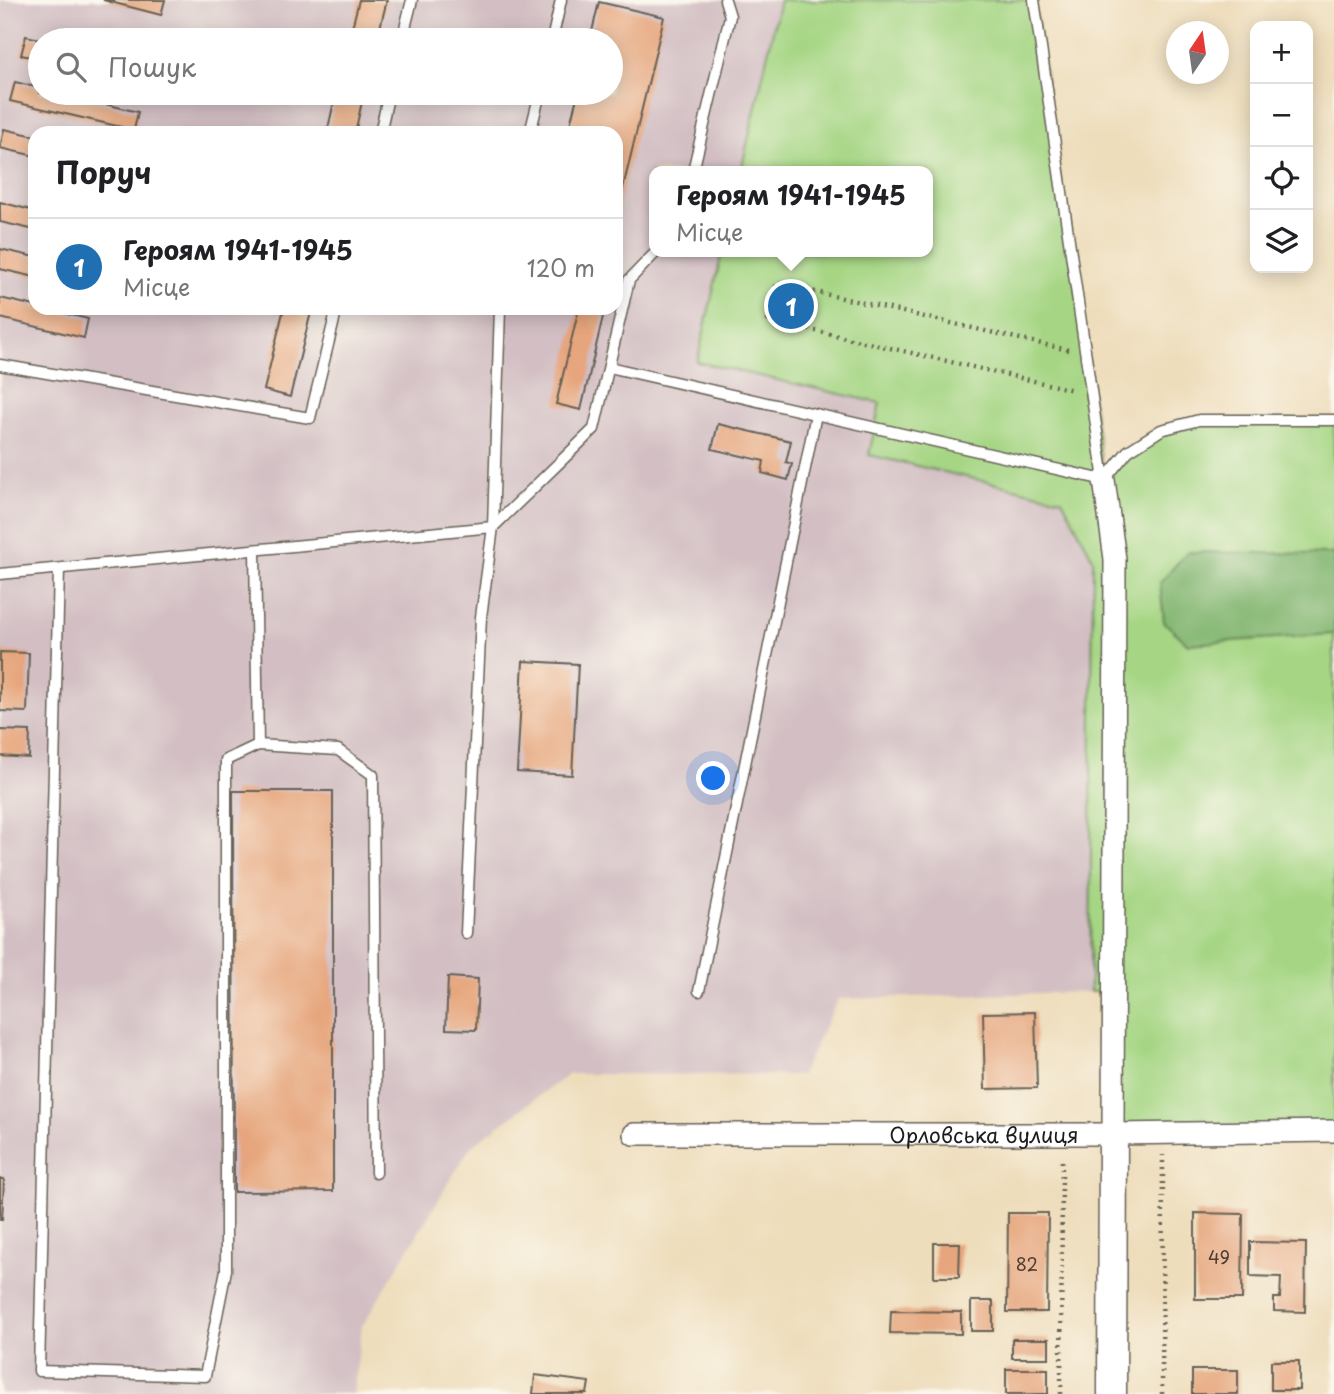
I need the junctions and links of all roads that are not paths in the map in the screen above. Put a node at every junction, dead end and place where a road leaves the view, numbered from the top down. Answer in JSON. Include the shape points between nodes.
{"nodes":[{"id":1,"x":412,"y":0,"type":"edge"},
{"id":2,"x":562,"y":0,"type":"edge"},
{"id":3,"x":725,"y":0,"type":"edge"},
{"id":4,"x":1034,"y":0,"type":"edge"},
{"id":5,"x":405,"y":28,"type":"edge"},
{"id":6,"x":555,"y":28,"type":"edge"},
{"id":7,"x":387,"y":105,"type":"edge"},
{"id":8,"x":537,"y":105,"type":"edge"},
{"id":9,"x":382,"y":126,"type":"edge"},
{"id":10,"x":532,"y":126,"type":"edge"},
{"id":11,"x":694,"y":166,"type":"edge"},
{"id":12,"x":651,"y":257,"type":"edge"},
{"id":13,"x":623,"y":306,"type":"edge"},
{"id":14,"x":335,"y":315,"type":"edge"},
{"id":15,"x":500,"y":315,"type":"edge"},
{"id":16,"x":621,"y":315,"type":"edge"},
{"id":17,"x":0,"y":365,"type":"edge"},
{"id":18,"x":609,"y":367,"type":"junction"},
{"id":19,"x":816,"y":414,"type":"junction"},
{"id":20,"x":1334,"y":420,"type":"edge"},
{"id":21,"x":1104,"y":480,"type":"junction"},
{"id":22,"x":493,"y":527,"type":"junction"},
{"id":23,"x":255,"y":550,"type":"junction"},
{"id":24,"x":59,"y":569,"type":"junction"},
{"id":25,"x":0,"y":574,"type":"edge"},
{"id":26,"x":258,"y":745,"type":"junction"},
{"id":27,"x":466,"y":933,"type":"dead end"},
{"id":28,"x":699,"y":990,"type":"dead end"},
{"id":29,"x":1334,"y":1131,"type":"edge"},
{"id":30,"x":1113,"y":1134,"type":"junction"},
{"id":31,"x":634,"y":1135,"type":"dead end"},
{"id":32,"x":376,"y":1173,"type":"dead end"},
{"id":33,"x":1112,"y":1394,"type":"edge"}],
"edges":[{"from":1,"to":5,"type":"lane"},
{"from":2,"to":6,"type":"lane"},
{"from":3,"to":11,"type":"lane","via":[[730,16]]},
{"from":4,"to":21,"type":"lane"},
{"from":7,"to":9,"type":"lane"},
{"from":8,"to":10,"type":"lane"},
{"from":12,"to":13,"type":"lane","via":[[629,280]]},
{"from":14,"to":17,"type":"lane","via":[[310,418]]},
{"from":15,"to":22,"type":"lane"},
{"from":16,"to":18,"type":"lane"},
{"from":18,"to":19,"type":"lane"},
{"from":18,"to":22,"type":"lane","via":[[594,429]]},
{"from":19,"to":21,"type":"lane"},
{"from":19,"to":28,"type":"lane"},
{"from":20,"to":21,"type":"lane","via":[[1199,419],[1161,430],[1128,451]]},
{"from":21,"to":30,"type":"street","via":[[1115,559]]},
{"from":22,"to":23,"type":"lane"},
{"from":22,"to":27,"type":"lane","via":[[481,617]]},
{"from":23,"to":24,"type":"lane"},
{"from":23,"to":26,"type":"lane"},
{"from":24,"to":25,"type":"lane"},
{"from":24,"to":26,"type":"lane","via":[[39,1371],[205,1376],[226,1270],[226,760]]},
{"from":26,"to":32,"type":"lane","via":[[338,750],[373,775]]},
{"from":29,"to":30,"type":"street","name":"Орловська вулиця"},
{"from":30,"to":31,"type":"street","name":"Орловська вулиця"},
{"from":30,"to":33,"type":"street"}]}
